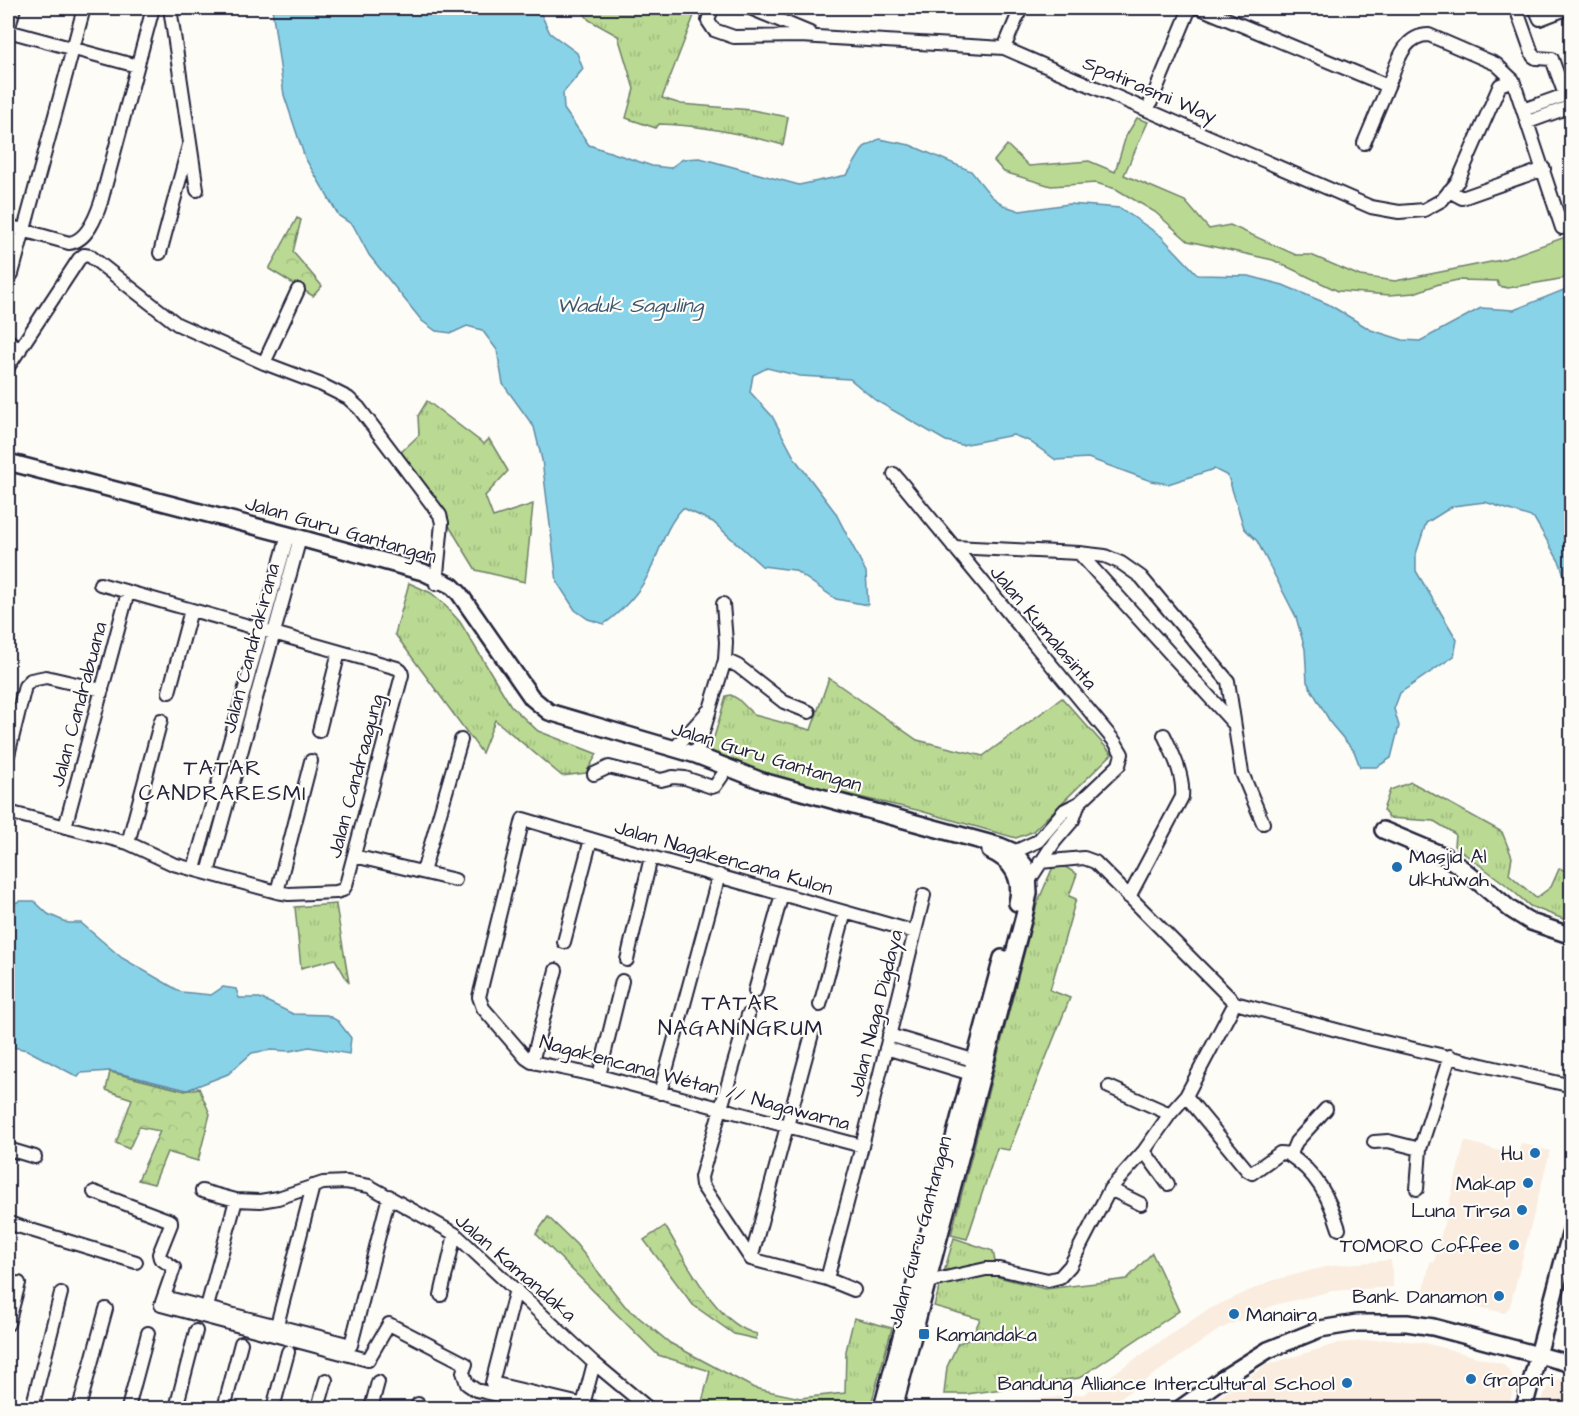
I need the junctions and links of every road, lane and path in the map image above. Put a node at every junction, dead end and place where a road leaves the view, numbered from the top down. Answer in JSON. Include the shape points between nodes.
{"nodes":[{"id":1,"x":14,"y":8,"type":"edge"},
{"id":2,"x":84,"y":8,"type":"edge"},
{"id":3,"x":153,"y":8,"type":"edge"},
{"id":4,"x":170,"y":8,"type":"edge"},
{"id":5,"x":712,"y":8,"type":"edge"},
{"id":6,"x":750,"y":8,"type":"edge"},
{"id":7,"x":1021,"y":8,"type":"edge"},
{"id":8,"x":1190,"y":8,"type":"edge"},
{"id":9,"x":1200,"y":8,"type":"edge"},
{"id":10,"x":1516,"y":8,"type":"edge"},
{"id":11,"x":1569,"y":8,"type":"edge"},
{"id":12,"x":1538,"y":13,"type":"edge"},
{"id":13,"x":8,"y":31,"type":"edge"},
{"id":14,"x":819,"y":37,"type":"junction"},
{"id":15,"x":1004,"y":48,"type":"junction"},
{"id":16,"x":73,"y":49,"type":"junction"},
{"id":17,"x":137,"y":66,"type":"junction"},
{"id":18,"x":1513,"y":80,"type":"junction"},
{"id":19,"x":1388,"y":86,"type":"junction"},
{"id":20,"x":1569,"y":99,"type":"edge"},
{"id":21,"x":1148,"y":109,"type":"junction"},
{"id":22,"x":1523,"y":110,"type":"junction"},
{"id":23,"x":1528,"y":122,"type":"junction"},
{"id":24,"x":190,"y":141,"type":"junction"},
{"id":25,"x":1364,"y":143,"type":"dead end"},
{"id":26,"x":1544,"y":169,"type":"junction"},
{"id":27,"x":197,"y":190,"type":"dead end"},
{"id":28,"x":1449,"y":191,"type":"junction"},
{"id":29,"x":8,"y":226,"type":"edge"},
{"id":30,"x":1562,"y":228,"type":"dead end"},
{"id":31,"x":24,"y":231,"type":"junction"},
{"id":32,"x":160,"y":253,"type":"dead end"},
{"id":33,"x":12,"y":274,"type":"dead end"},
{"id":34,"x":298,"y":290,"type":"dead end"},
{"id":35,"x":8,"y":340,"type":"edge"},
{"id":36,"x":20,"y":350,"type":"junction"},
{"id":37,"x":264,"y":363,"type":"junction"},
{"id":38,"x":8,"y":368,"type":"edge"},
{"id":39,"x":8,"y":462,"type":"edge"},
{"id":40,"x":8,"y":471,"type":"edge"},
{"id":41,"x":894,"y":474,"type":"dead end"},
{"id":42,"x":293,"y":541,"type":"junction"},
{"id":43,"x":953,"y":547,"type":"junction"},
{"id":44,"x":1079,"y":553,"type":"junction"},
{"id":45,"x":436,"y":581,"type":"junction"},
{"id":46,"x":100,"y":584,"type":"dead end"},
{"id":47,"x":128,"y":592,"type":"junction"},
{"id":48,"x":723,"y":604,"type":"dead end"},
{"id":49,"x":191,"y":610,"type":"junction"},
{"id":50,"x":261,"y":630,"type":"junction"},
{"id":51,"x":274,"y":634,"type":"junction"},
{"id":52,"x":339,"y":652,"type":"junction"},
{"id":53,"x":725,"y":660,"type":"junction"},
{"id":54,"x":102,"y":690,"type":"junction"},
{"id":55,"x":169,"y":692,"type":"dead end"},
{"id":56,"x":708,"y":710,"type":"junction"},
{"id":57,"x":809,"y":712,"type":"dead end"},
{"id":58,"x":161,"y":720,"type":"dead end"},
{"id":59,"x":235,"y":724,"type":"junction"},
{"id":60,"x":1234,"y":724,"type":"junction"},
{"id":61,"x":249,"y":728,"type":"junction"},
{"id":62,"x":319,"y":731,"type":"dead end"},
{"id":63,"x":10,"y":735,"type":"edge"},
{"id":64,"x":1164,"y":735,"type":"dead end"},
{"id":65,"x":461,"y":740,"type":"dead end"},
{"id":66,"x":674,"y":749,"type":"junction"},
{"id":67,"x":8,"y":755,"type":"edge"},
{"id":68,"x":696,"y":755,"type":"junction"},
{"id":69,"x":311,"y":761,"type":"dead end"},
{"id":70,"x":594,"y":774,"type":"dead end"},
{"id":71,"x":722,"y":776,"type":"junction"},
{"id":72,"x":1079,"y":803,"type":"junction"},
{"id":73,"x":8,"y":812,"type":"edge"},
{"id":74,"x":523,"y":819,"type":"joint"},
{"id":75,"x":1263,"y":823,"type":"dead end"},
{"id":76,"x":65,"y":827,"type":"junction"},
{"id":77,"x":1383,"y":830,"type":"dead end"},
{"id":78,"x":591,"y":839,"type":"junction"},
{"id":79,"x":128,"y":843,"type":"junction"},
{"id":80,"x":354,"y":856,"type":"junction"},
{"id":81,"x":1011,"y":857,"type":"junction"},
{"id":82,"x":651,"y":858,"type":"junction"},
{"id":83,"x":1040,"y":862,"type":"junction"},
{"id":84,"x":194,"y":869,"type":"junction"},
{"id":85,"x":423,"y":872,"type":"junction"},
{"id":86,"x":208,"y":873,"type":"junction"},
{"id":87,"x":719,"y":875,"type":"junction"},
{"id":88,"x":455,"y":880,"type":"dead end"},
{"id":89,"x":1024,"y":887,"type":"junction"},
{"id":90,"x":277,"y":892,"type":"junction"},
{"id":91,"x":782,"y":894,"type":"junction"},
{"id":92,"x":924,"y":895,"type":"dead end"},
{"id":93,"x":1129,"y":897,"type":"junction"},
{"id":94,"x":845,"y":912,"type":"junction"},
{"id":95,"x":915,"y":932,"type":"junction"},
{"id":96,"x":1572,"y":936,"type":"edge"},
{"id":97,"x":564,"y":942,"type":"dead end"},
{"id":98,"x":627,"y":960,"type":"dead end"},
{"id":99,"x":556,"y":970,"type":"dead end"},
{"id":100,"x":621,"y":981,"type":"dead end"},
{"id":101,"x":755,"y":991,"type":"dead end"},
{"id":102,"x":1235,"y":1003,"type":"junction"},
{"id":103,"x":820,"y":1005,"type":"dead end"},
{"id":104,"x":748,"y":1015,"type":"dead end"},
{"id":105,"x":812,"y":1034,"type":"dead end"},
{"id":106,"x":889,"y":1035,"type":"junction"},
{"id":107,"x":886,"y":1048,"type":"junction"},
{"id":108,"x":1450,"y":1056,"type":"junction"},
{"id":109,"x":532,"y":1062,"type":"junction"},
{"id":110,"x":978,"y":1069,"type":"junction"},
{"id":111,"x":599,"y":1076,"type":"junction"},
{"id":112,"x":1109,"y":1086,"type":"dead end"},
{"id":113,"x":1572,"y":1086,"type":"edge"},
{"id":114,"x":660,"y":1093,"type":"junction"},
{"id":115,"x":1186,"y":1095,"type":"junction"},
{"id":116,"x":722,"y":1109,"type":"junction"},
{"id":117,"x":1326,"y":1109,"type":"dead end"},
{"id":118,"x":1170,"y":1114,"type":"junction"},
{"id":119,"x":787,"y":1126,"type":"junction"},
{"id":120,"x":1374,"y":1142,"type":"dead end"},
{"id":121,"x":862,"y":1146,"type":"junction"},
{"id":122,"x":8,"y":1149,"type":"edge"},
{"id":123,"x":1420,"y":1149,"type":"junction"},
{"id":124,"x":1144,"y":1151,"type":"junction"},
{"id":125,"x":1288,"y":1154,"type":"junction"},
{"id":126,"x":35,"y":1157,"type":"dead end"},
{"id":127,"x":1167,"y":1184,"type":"dead end"},
{"id":128,"x":313,"y":1186,"type":"junction"},
{"id":129,"x":1110,"y":1189,"type":"junction"},
{"id":130,"x":1417,"y":1190,"type":"dead end"},
{"id":131,"x":202,"y":1191,"type":"dead end"},
{"id":132,"x":94,"y":1192,"type":"dead end"},
{"id":133,"x":389,"y":1196,"type":"junction"},
{"id":134,"x":236,"y":1200,"type":"junction"},
{"id":135,"x":1141,"y":1204,"type":"dead end"},
{"id":136,"x":8,"y":1223,"type":"edge"},
{"id":137,"x":1572,"y":1227,"type":"edge"},
{"id":138,"x":1339,"y":1229,"type":"dead end"},
{"id":139,"x":455,"y":1234,"type":"junction"},
{"id":140,"x":751,"y":1259,"type":"junction"},
{"id":141,"x":136,"y":1262,"type":"dead end"},
{"id":142,"x":826,"y":1279,"type":"junction"},
{"id":143,"x":927,"y":1282,"type":"junction"},
{"id":144,"x":19,"y":1283,"type":"dead end"},
{"id":145,"x":516,"y":1289,"type":"junction"},
{"id":146,"x":854,"y":1290,"type":"dead end"},
{"id":147,"x":61,"y":1293,"type":"dead end"},
{"id":148,"x":441,"y":1294,"type":"dead end"},
{"id":149,"x":172,"y":1299,"type":"dead end"},
{"id":150,"x":207,"y":1307,"type":"junction"},
{"id":151,"x":106,"y":1309,"type":"dead end"},
{"id":152,"x":8,"y":1324,"type":"edge"},
{"id":153,"x":277,"y":1325,"type":"junction"},
{"id":154,"x":196,"y":1331,"type":"dead end"},
{"id":155,"x":148,"y":1333,"type":"dead end"},
{"id":156,"x":241,"y":1343,"type":"dead end"},
{"id":157,"x":288,"y":1352,"type":"dead end"},
{"id":158,"x":1538,"y":1354,"type":"junction"},
{"id":159,"x":594,"y":1363,"type":"junction"},
{"id":160,"x":1572,"y":1364,"type":"edge"},
{"id":161,"x":326,"y":1380,"type":"dead end"},
{"id":162,"x":378,"y":1382,"type":"dead end"},
{"id":163,"x":583,"y":1405,"type":"junction"},
{"id":164,"x":32,"y":1408,"type":"edge"},
{"id":165,"x":79,"y":1408,"type":"edge"},
{"id":166,"x":128,"y":1408,"type":"edge"},
{"id":167,"x":176,"y":1408,"type":"edge"},
{"id":168,"x":224,"y":1408,"type":"edge"},
{"id":169,"x":273,"y":1408,"type":"edge"},
{"id":170,"x":318,"y":1408,"type":"edge"},
{"id":171,"x":370,"y":1408,"type":"edge"},
{"id":172,"x":555,"y":1408,"type":"edge"},
{"id":173,"x":597,"y":1408,"type":"edge"},
{"id":174,"x":648,"y":1408,"type":"edge"},
{"id":175,"x":882,"y":1408,"type":"edge"},
{"id":176,"x":894,"y":1408,"type":"edge"},
{"id":177,"x":1181,"y":1408,"type":"edge"},
{"id":178,"x":1524,"y":1408,"type":"edge"}],
"edges":[{"from":1,"to":13,"type":"street"},
{"from":2,"to":16,"type":"street"},
{"from":3,"to":17,"type":"street"},
{"from":4,"to":24,"type":"street"},
{"from":5,"to":14,"type":"street","name":"Spatirasmi Way","via":[[708,21],[714,30],[734,37]]},
{"from":6,"to":14,"type":"street","name":"Spatirasmi Way"},
{"from":7,"to":15,"type":"street"},
{"from":8,"to":21,"type":"street"},
{"from":9,"to":19,"type":"street"},
{"from":10,"to":20,"type":"street","via":[[1533,56],[1552,59]]},
{"from":11,"to":12,"type":"street"},
{"from":13,"to":16,"type":"street"},
{"from":14,"to":15,"type":"street","name":"Spatirasmi Way"},
{"from":15,"to":21,"type":"street","name":"Spatirasmi Way"},
{"from":16,"to":17,"type":"street"},
{"from":16,"to":31,"type":"street"},
{"from":17,"to":31,"type":"street","via":[[96,217],[79,240],[69,243]]},
{"from":18,"to":19,"type":"street","via":[[1496,64],[1430,35],[1418,35],[1407,43]]},
{"from":18,"to":22,"type":"street"},
{"from":18,"to":28,"type":"street","name":"Spatirasmi Way","via":[[1500,85],[1458,181]]},
{"from":19,"to":25,"type":"street"},
{"from":20,"to":22,"type":"street"},
{"from":20,"to":23,"type":"street"},
{"from":21,"to":28,"type":"street","name":"Spatirasmi Way","via":[[1371,207],[1399,212],[1424,210]]},
{"from":22,"to":23,"type":"street"},
{"from":23,"to":26,"type":"street"},
{"from":24,"to":27,"type":"street"},
{"from":24,"to":32,"type":"street"},
{"from":26,"to":28,"type":"street","via":[[1462,198]]},
{"from":26,"to":30,"type":"street"},
{"from":29,"to":31,"type":"street"},
{"from":31,"to":33,"type":"street"},
{"from":34,"to":37,"type":"street"},
{"from":35,"to":36,"type":"street"},
{"from":36,"to":37,"type":"street","via":[[84,255],[177,324]]},
{"from":36,"to":38,"type":"street"},
{"from":37,"to":45,"type":"street","via":[[348,398],[373,425],[440,515]]},
{"from":39,"to":42,"type":"street","name":"Jalan Guru Gantangan"},
{"from":40,"to":42,"type":"street","name":"Jalan Guru Gantangan"},
{"from":41,"to":43,"type":"street","name":"Jalan Kumalasinta"},
{"from":42,"to":45,"type":"street","name":"Jalan Guru Gantangan"},
{"from":42,"to":50,"type":"street","name":"Jalan Candrakirana"},
{"from":42,"to":51,"type":"street","name":"Jalan Candrakirana"},
{"from":43,"to":44,"type":"street"},
{"from":43,"to":72,"type":"street","name":"Jalan Kumalasinta","via":[[1122,754],[1119,765]]},
{"from":44,"to":60,"type":"street"},
{"from":44,"to":60,"type":"street","via":[[1105,556],[1141,577],[1228,681]]},
{"from":45,"to":66,"type":"street","name":"Jalan Guru Gantangan","via":[[459,593],[532,698],[549,712]]},
{"from":45,"to":71,"type":"street","name":"Jalan Guru Gantangan","via":[[454,599],[539,717],[559,727],[683,761]]},
{"from":46,"to":47,"type":"street"},
{"from":47,"to":49,"type":"street"},
{"from":47,"to":54,"type":"street","name":"Jalan Candrabuana"},
{"from":48,"to":53,"type":"street"},
{"from":49,"to":50,"type":"street"},
{"from":49,"to":55,"type":"street"},
{"from":50,"to":51,"type":"street"},
{"from":50,"to":59,"type":"street","name":"Jalan Candrakirana"},
{"from":51,"to":52,"type":"street"},
{"from":51,"to":61,"type":"street","name":"Jalan Candrakirana"},
{"from":52,"to":62,"type":"street"},
{"from":52,"to":80,"type":"street","name":"Jalan Candraagung","via":[[397,668],[402,675]]},
{"from":53,"to":56,"type":"street"},
{"from":53,"to":57,"type":"street","via":[[784,702]]},
{"from":54,"to":63,"type":"street","via":[[46,677],[31,680],[25,686]]},
{"from":54,"to":76,"type":"street","name":"Jalan Candrabuana"},
{"from":56,"to":66,"type":"street"},
{"from":56,"to":68,"type":"street"},
{"from":58,"to":79,"type":"street"},
{"from":59,"to":61,"type":"street"},
{"from":59,"to":84,"type":"street","name":"Jalan Candrakirana"},
{"from":60,"to":75,"type":"street","via":[[1242,773]]},
{"from":61,"to":86,"type":"street","name":"Jalan Candrakirana"},
{"from":63,"to":67,"type":"street"},
{"from":64,"to":93,"type":"street","via":[[1179,773],[1182,797]]},
{"from":65,"to":85,"type":"street"},
{"from":66,"to":68,"type":"street","name":"Jalan Guru Gantangan"},
{"from":68,"to":81,"type":"street","name":"Jalan Guru Gantangan","via":[[762,781],[1000,846]]},
{"from":69,"to":90,"type":"street"},
{"from":70,"to":71,"type":"street","via":[[609,767],[661,780],[685,778],[712,787]]},
{"from":71,"to":81,"type":"street","name":"Jalan Guru Gantangan","via":[[789,798]]},
{"from":72,"to":81,"type":"street","via":[[1065,810],[1038,841]]},
{"from":72,"to":83,"type":"street","via":[[1073,820]]},
{"from":73,"to":76,"type":"street"},
{"from":74,"to":78,"type":"street","name":"Jalan Nagakencana Kulon"},
{"from":74,"to":109,"type":"street","name":"Nagakencana Wétan // Nagawarna","via":[[479,997],[483,1008]]},
{"from":76,"to":79,"type":"street"},
{"from":77,"to":96,"type":"street","via":[[1445,856],[1531,922]]},
{"from":78,"to":82,"type":"street","name":"Jalan Nagakencana Kulon"},
{"from":78,"to":97,"type":"street"},
{"from":79,"to":84,"type":"street","via":[[173,864]]},
{"from":80,"to":85,"type":"street"},
{"from":80,"to":90,"type":"street","name":"Jalan Candraagung","via":[[343,890]]},
{"from":81,"to":89,"type":"street"},
{"from":82,"to":87,"type":"street","name":"Jalan Nagakencana Kulon"},
{"from":82,"to":98,"type":"street"},
{"from":83,"to":89,"type":"street"},
{"from":83,"to":93,"type":"street","via":[[1088,858]]},
{"from":84,"to":86,"type":"street"},
{"from":85,"to":88,"type":"street"},
{"from":86,"to":90,"type":"street"},
{"from":87,"to":91,"type":"street","name":"Jalan Nagakencana Kulon"},
{"from":87,"to":114,"type":"street"},
{"from":89,"to":110,"type":"street","name":"Jalan Guru Gantangan"},
{"from":91,"to":94,"type":"street","name":"Jalan Nagakencana Kulon"},
{"from":91,"to":101,"type":"street"},
{"from":92,"to":95,"type":"street","name":"Jalan Naga Digdaya"},
{"from":93,"to":102,"type":"street"},
{"from":94,"to":95,"type":"street","name":"Jalan Nagakencana Kulon"},
{"from":94,"to":103,"type":"street"},
{"from":95,"to":106,"type":"street","name":"Jalan Naga Digdaya"},
{"from":99,"to":109,"type":"street"},
{"from":100,"to":111,"type":"street"},
{"from":102,"to":108,"type":"street"},
{"from":102,"to":115,"type":"street"},
{"from":104,"to":116,"type":"street"},
{"from":105,"to":119,"type":"street"},
{"from":106,"to":107,"type":"street","name":"Jalan Naga Digdaya"},
{"from":106,"to":110,"type":"street"},
{"from":107,"to":110,"type":"street"},
{"from":107,"to":121,"type":"street","name":"Jalan Naga Digdaya"},
{"from":108,"to":113,"type":"street"},
{"from":108,"to":123,"type":"street"},
{"from":109,"to":111,"type":"street","name":"Nagakencana Wétan // Nagawarna"},
{"from":110,"to":143,"type":"street","name":"Jalan Guru Gantangan"},
{"from":110,"to":175,"type":"street","name":"Jalan Guru Gantangan"},
{"from":111,"to":114,"type":"street","name":"Nagakencana Wétan // Nagawarna"},
{"from":112,"to":118,"type":"street"},
{"from":114,"to":116,"type":"street","name":"Nagakencana Wétan // Nagawarna"},
{"from":115,"to":118,"type":"street"},
{"from":115,"to":125,"type":"street","via":[[1251,1173],[1280,1153]]},
{"from":116,"to":119,"type":"street","name":"Nagakencana Wétan // Nagawarna"},
{"from":116,"to":140,"type":"street","via":[[701,1177],[702,1185]]},
{"from":117,"to":125,"type":"street"},
{"from":118,"to":124,"type":"street"},
{"from":119,"to":121,"type":"street","name":"Nagakencana Wétan // Nagawarna"},
{"from":119,"to":140,"type":"street"},
{"from":120,"to":123,"type":"street"},
{"from":121,"to":142,"type":"street","name":"Jalan Naga Digdaya"},
{"from":122,"to":126,"type":"street"},
{"from":123,"to":130,"type":"street"},
{"from":124,"to":127,"type":"street"},
{"from":124,"to":129,"type":"street"},
{"from":125,"to":138,"type":"street","via":[[1318,1180]]},
{"from":128,"to":133,"type":"street","name":"Jalan Kamandaka","via":[[346,1182],[369,1186]]},
{"from":128,"to":134,"type":"street","name":"Jalan Kamandaka","via":[[278,1198]]},
{"from":128,"to":153,"type":"street"},
{"from":129,"to":135,"type":"street"},
{"from":129,"to":143,"type":"street","via":[[1070,1266],[1060,1277],[1053,1280],[986,1269]]},
{"from":131,"to":134,"type":"street","name":"Jalan Kamandaka"},
{"from":132,"to":172,"type":"street","via":[[171,1221],[159,1254],[174,1268],[161,1305],[368,1360],[389,1324],[466,1364],[463,1372],[467,1384],[476,1390]]},
{"from":133,"to":139,"type":"street","name":"Jalan Kamandaka"},
{"from":133,"to":153,"type":"street","via":[[351,1345]]},
{"from":134,"to":150,"type":"street"},
{"from":136,"to":141,"type":"street"},
{"from":137,"to":158,"type":"street"},
{"from":139,"to":145,"type":"street","name":"Jalan Kamandaka"},
{"from":139,"to":148,"type":"street"},
{"from":140,"to":142,"type":"street"},
{"from":142,"to":146,"type":"street"},
{"from":143,"to":176,"type":"street","name":"Jalan Guru Gantangan"},
{"from":144,"to":152,"type":"street"},
{"from":145,"to":159,"type":"street","name":"Jalan Kamandaka"},
{"from":145,"to":163,"type":"street","via":[[492,1383]]},
{"from":147,"to":164,"type":"street"},
{"from":149,"to":150,"type":"street"},
{"from":150,"to":153,"type":"street"},
{"from":151,"to":165,"type":"street"},
{"from":154,"to":167,"type":"street"},
{"from":155,"to":166,"type":"street"},
{"from":156,"to":168,"type":"street"},
{"from":157,"to":169,"type":"street"},
{"from":158,"to":160,"type":"street"},
{"from":158,"to":177,"type":"street","via":[[1433,1327],[1357,1323],[1320,1329],[1268,1350]]},
{"from":158,"to":178,"type":"street"},
{"from":159,"to":163,"type":"street"},
{"from":159,"to":174,"type":"street","name":"Jalan Kamandaka"},
{"from":161,"to":170,"type":"street"},
{"from":162,"to":171,"type":"street"},
{"from":163,"to":173,"type":"street"}]}
